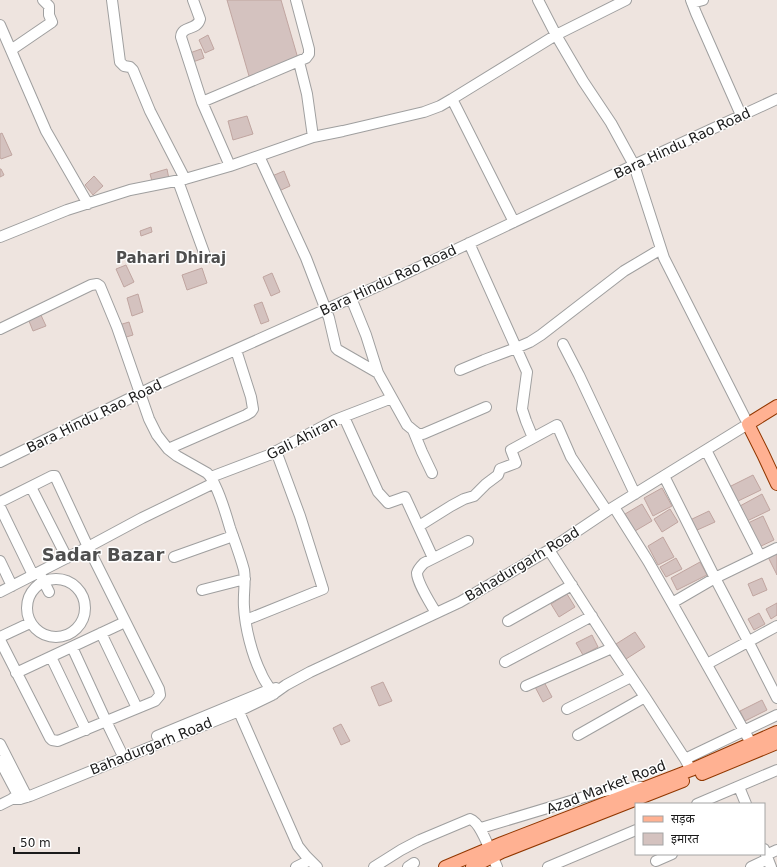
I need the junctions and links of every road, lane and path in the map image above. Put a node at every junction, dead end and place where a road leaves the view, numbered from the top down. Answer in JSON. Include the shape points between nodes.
{"nodes":[{"id":1,"x":43,"y":0,"type":"edge"},
{"id":2,"x":112,"y":0,"type":"edge"},
{"id":3,"x":193,"y":0,"type":"edge"},
{"id":4,"x":296,"y":0,"type":"edge"},
{"id":5,"x":538,"y":0,"type":"edge"},
{"id":6,"x":626,"y":0,"type":"edge"},
{"id":7,"x":702,"y":0,"type":"edge"},
{"id":8,"x":691,"y":2,"type":"edge"},
{"id":9,"x":0,"y":25,"type":"edge"},
{"id":10,"x":556,"y":35,"type":"junction"},
{"id":11,"x":11,"y":50,"type":"junction"},
{"id":12,"x":299,"y":62,"type":"junction"},
{"id":13,"x":777,"y":98,"type":"edge"},
{"id":14,"x":452,"y":99,"type":"junction"},
{"id":15,"x":202,"y":102,"type":"junction"},
{"id":16,"x":741,"y":115,"type":"junction"},
{"id":17,"x":313,"y":137,"type":"junction"},
{"id":18,"x":259,"y":156,"type":"junction"},
{"id":19,"x":634,"y":165,"type":"junction"},
{"id":20,"x":230,"y":166,"type":"junction"},
{"id":21,"x":181,"y":180,"type":"junction"},
{"id":22,"x":88,"y":204,"type":"junction"},
{"id":23,"x":514,"y":222,"type":"junction"},
{"id":24,"x":0,"y":237,"type":"edge"},
{"id":25,"x":469,"y":243,"type":"junction"},
{"id":26,"x":661,"y":249,"type":"junction"},
{"id":27,"x":206,"y":258,"type":"dead end"},
{"id":28,"x":351,"y":298,"type":"junction"},
{"id":29,"x":325,"y":310,"type":"junction"},
{"id":30,"x":0,"y":329,"type":"edge"},
{"id":31,"x":563,"y":344,"type":"dead end"},
{"id":32,"x":516,"y":348,"type":"junction"},
{"id":33,"x":236,"y":350,"type":"junction"},
{"id":34,"x":460,"y":370,"type":"dead end"},
{"id":35,"x":378,"y":372,"type":"junction"},
{"id":36,"x":140,"y":393,"type":"junction"},
{"id":37,"x":392,"y":398,"type":"junction"},
{"id":38,"x":486,"y":406,"type":"dead end"},
{"id":39,"x":777,"y":406,"type":"edge"},
{"id":40,"x":344,"y":417,"type":"junction"},
{"id":41,"x":748,"y":424,"type":"junction"},
{"id":42,"x":413,"y":430,"type":"junction"},
{"id":43,"x":533,"y":438,"type":"junction"},
{"id":44,"x":168,"y":449,"type":"junction"},
{"id":45,"x":706,"y":450,"type":"junction"},
{"id":46,"x":276,"y":451,"type":"junction"},
{"id":47,"x":0,"y":462,"type":"edge"},
{"id":48,"x":432,"y":473,"type":"dead end"},
{"id":49,"x":664,"y":476,"type":"junction"},
{"id":50,"x":213,"y":480,"type":"junction"},
{"id":51,"x":777,"y":484,"type":"edge"},
{"id":52,"x":31,"y":486,"type":"junction"},
{"id":53,"x":635,"y":494,"type":"junction"},
{"id":54,"x":0,"y":502,"type":"edge"},
{"id":55,"x":0,"y":507,"type":"edge"},
{"id":56,"x":611,"y":509,"type":"junction"},
{"id":57,"x":419,"y":526,"type":"junction"},
{"id":58,"x":233,"y":536,"type":"junction"},
{"id":59,"x":468,"y":541,"type":"dead end"},
{"id":60,"x":88,"y":547,"type":"junction"},
{"id":61,"x":777,"y":548,"type":"edge"},
{"id":62,"x":549,"y":550,"type":"junction"},
{"id":63,"x":760,"y":556,"type":"junction"},
{"id":64,"x":174,"y":557,"type":"dead end"},
{"id":65,"x":67,"y":558,"type":"junction"},
{"id":66,"x":433,"y":558,"type":"junction"},
{"id":67,"x":0,"y":561,"type":"edge"},
{"id":68,"x":39,"y":576,"type":"junction"},
{"id":69,"x":715,"y":578,"type":"junction"},
{"id":70,"x":245,"y":579,"type":"junction"},
{"id":71,"x":572,"y":585,"type":"junction"},
{"id":72,"x":12,"y":586,"type":"junction"},
{"id":73,"x":202,"y":590,"type":"dead end"},
{"id":74,"x":0,"y":592,"type":"edge"},
{"id":75,"x":49,"y":592,"type":"dead end"},
{"id":76,"x":672,"y":603,"type":"junction"},
{"id":77,"x":436,"y":613,"type":"junction"},
{"id":78,"x":592,"y":616,"type":"junction"},
{"id":79,"x":246,"y":620,"type":"junction"},
{"id":80,"x":508,"y":621,"type":"dead end"},
{"id":81,"x":125,"y":622,"type":"junction"},
{"id":82,"x":30,"y":623,"type":"junction"},
{"id":83,"x":777,"y":626,"type":"edge"},
{"id":84,"x":101,"y":633,"type":"junction"},
{"id":85,"x":68,"y":635,"type":"junction"},
{"id":86,"x":0,"y":637,"type":"edge"},
{"id":87,"x":0,"y":640,"type":"edge"},
{"id":88,"x":748,"y":641,"type":"junction"},
{"id":89,"x":73,"y":646,"type":"junction"},
{"id":90,"x":612,"y":648,"type":"junction"},
{"id":91,"x":50,"y":657,"type":"junction"},
{"id":92,"x":505,"y":662,"type":"dead end"},
{"id":93,"x":707,"y":664,"type":"junction"},
{"id":94,"x":16,"y":673,"type":"junction"},
{"id":95,"x":631,"y":677,"type":"junction"},
{"id":96,"x":526,"y":686,"type":"dead end"},
{"id":97,"x":272,"y":692,"type":"junction"},
{"id":98,"x":646,"y":697,"type":"junction"},
{"id":99,"x":777,"y":698,"type":"edge"},
{"id":100,"x":237,"y":707,"type":"junction"},
{"id":101,"x":137,"y":708,"type":"junction"},
{"id":102,"x":567,"y":709,"type":"dead end"},
{"id":103,"x":777,"y":715,"type":"edge"},
{"id":104,"x":106,"y":721,"type":"junction"},
{"id":105,"x":86,"y":730,"type":"junction"},
{"id":106,"x":744,"y":731,"type":"junction"},
{"id":107,"x":777,"y":732,"type":"edge"},
{"id":108,"x":578,"y":735,"type":"dead end"},
{"id":109,"x":751,"y":743,"type":"junction"},
{"id":110,"x":777,"y":743,"type":"edge"},
{"id":111,"x":0,"y":744,"type":"edge"},
{"id":112,"x":121,"y":752,"type":"junction"},
{"id":113,"x":0,"y":761,"type":"edge"},
{"id":114,"x":688,"y":765,"type":"junction"},
{"id":115,"x":777,"y":770,"type":"edge"},
{"id":116,"x":739,"y":786,"type":"junction"},
{"id":117,"x":646,"y":787,"type":"junction"},
{"id":118,"x":20,"y":796,"type":"junction"},
{"id":119,"x":699,"y":803,"type":"edge"},
{"id":120,"x":746,"y":803,"type":"edge"},
{"id":121,"x":0,"y":805,"type":"edge"},
{"id":122,"x":481,"y":828,"type":"junction"},
{"id":123,"x":635,"y":830,"type":"edge"},
{"id":124,"x":777,"y":850,"type":"edge"},
{"id":125,"x":670,"y":855,"type":"edge"},
{"id":126,"x":493,"y":857,"type":"edge"},
{"id":127,"x":767,"y":858,"type":"edge"},
{"id":128,"x":656,"y":861,"type":"dead end"},
{"id":129,"x":313,"y":863,"type":"edge"},
{"id":130,"x":296,"y":867,"type":"edge"},
{"id":131,"x":374,"y":867,"type":"edge"},
{"id":132,"x":445,"y":867,"type":"edge"},
{"id":133,"x":472,"y":867,"type":"edge"},
{"id":134,"x":548,"y":867,"type":"edge"},
{"id":135,"x":750,"y":867,"type":"edge"}],
"edges":[{"from":1,"to":11,"type":"street","via":[[49,6],[52,22]]},
{"from":2,"to":21,"type":"street","via":[[120,62],[133,70]]},
{"from":3,"to":15,"type":"street","via":[[199,23],[184,30],[181,37]]},
{"from":4,"to":12,"type":"street","via":[[309,49],[306,58]]},
{"from":5,"to":10,"type":"street"},
{"from":6,"to":10,"type":"street"},
{"from":7,"to":8,"type":"street"},
{"from":8,"to":16,"type":"street"},
{"from":9,"to":11,"type":"street"},
{"from":10,"to":14,"type":"street"},
{"from":10,"to":19,"type":"street"},
{"from":11,"to":22,"type":"street","via":[[46,131]]},
{"from":12,"to":15,"type":"street"},
{"from":12,"to":17,"type":"street"},
{"from":13,"to":16,"type":"street","name":"Bara Hindu Rao Road"},
{"from":14,"to":17,"type":"street","via":[[424,112]]},
{"from":14,"to":23,"type":"street"},
{"from":15,"to":20,"type":"street"},
{"from":16,"to":19,"type":"street","name":"Bara Hindu Rao Road"},
{"from":17,"to":18,"type":"street"},
{"from":18,"to":20,"type":"street"},
{"from":18,"to":29,"type":"street","via":[[306,258]]},
{"from":19,"to":23,"type":"street","name":"Bara Hindu Rao Road"},
{"from":19,"to":26,"type":"street"},
{"from":20,"to":21,"type":"street"},
{"from":21,"to":22,"type":"street","via":[[130,190]]},
{"from":21,"to":27,"type":"street"},
{"from":22,"to":24,"type":"street"},
{"from":23,"to":25,"type":"street","name":"Bara Hindu Rao Road"},
{"from":25,"to":28,"type":"street","name":"Bara Hindu Rao Road"},
{"from":25,"to":32,"type":"street"},
{"from":26,"to":32,"type":"street","via":[[624,271],[541,335]]},
{"from":26,"to":41,"type":"street"},
{"from":28,"to":29,"type":"street","name":"Bara Hindu Rao Road"},
{"from":28,"to":35,"type":"street"},
{"from":29,"to":33,"type":"street","name":"Bara Hindu Rao Road"},
{"from":29,"to":35,"type":"street","via":[[336,348]]},
{"from":30,"to":36,"type":"street","via":[[97,284],[102,290],[117,327]]},
{"from":31,"to":53,"type":"street"},
{"from":32,"to":34,"type":"street"},
{"from":32,"to":43,"type":"street","via":[[526,372],[522,409]]},
{"from":33,"to":36,"type":"street","name":"Bara Hindu Rao Road"},
{"from":33,"to":44,"type":"street","via":[[251,397],[251,412]]},
{"from":35,"to":37,"type":"street"},
{"from":36,"to":44,"type":"street","via":[[157,435]]},
{"from":36,"to":47,"type":"street","name":"Bara Hindu Rao Road"},
{"from":37,"to":40,"type":"street","name":"Gali Ahiran"},
{"from":37,"to":42,"type":"street","via":[[407,425]]},
{"from":38,"to":42,"type":"street","via":[[423,434]]},
{"from":39,"to":41,"type":"main road"},
{"from":40,"to":46,"type":"street","name":"Gali Ahiran"},
{"from":40,"to":57,"type":"street","via":[[378,492],[388,503],[405,497]]},
{"from":41,"to":45,"type":"street","name":"Bahadurgarh Road"},
{"from":41,"to":51,"type":"main road"},
{"from":42,"to":48,"type":"street"},
{"from":43,"to":56,"type":"street","via":[[557,425],[571,457]]},
{"from":43,"to":57,"type":"street","via":[[511,450],[516,463],[500,469],[498,475],[474,496],[458,502]]},
{"from":44,"to":50,"type":"street","via":[[201,469]]},
{"from":45,"to":49,"type":"street","name":"Bahadurgarh Road"},
{"from":45,"to":63,"type":"street"},
{"from":46,"to":50,"type":"street","name":"Gali Ahiran"},
{"from":46,"to":79,"type":"street","via":[[323,589]]},
{"from":49,"to":53,"type":"street","name":"Bahadurgarh Road"},
{"from":49,"to":69,"type":"street"},
{"from":50,"to":58,"type":"street"},
{"from":50,"to":60,"type":"street","name":"Gali Ahiran"},
{"from":52,"to":54,"type":"street"},
{"from":52,"to":60,"type":"street","via":[[55,476]]},
{"from":52,"to":65,"type":"street"},
{"from":53,"to":56,"type":"street","name":"Bahadurgarh Road"},
{"from":55,"to":68,"type":"street"},
{"from":56,"to":62,"type":"street","name":"Bahadurgarh Road"},
{"from":56,"to":76,"type":"street","via":[[648,561]]},
{"from":57,"to":66,"type":"street"},
{"from":58,"to":64,"type":"street"},
{"from":58,"to":70,"type":"street","via":[[242,560]]},
{"from":59,"to":66,"type":"street"},
{"from":60,"to":65,"type":"street","name":"Gali Ahiran"},
{"from":60,"to":81,"type":"street"},
{"from":61,"to":63,"type":"street"},
{"from":62,"to":71,"type":"street"},
{"from":62,"to":77,"type":"street","name":"Bahadurgarh Road","via":[[460,602]]},
{"from":63,"to":69,"type":"street"},
{"from":65,"to":68,"type":"street","name":"Gali Ahiran"},
{"from":66,"to":77,"type":"street","via":[[421,566],[417,574],[420,585]]},
{"from":67,"to":72,"type":"street"},
{"from":68,"to":72,"type":"street"},
{"from":68,"to":75,"type":"street"},
{"from":68,"to":82,"type":"street","via":[[40,583],[32,590],[26,607]]},
{"from":68,"to":85,"type":"street","via":[[48,580],[58,578],[67,581],[75,586],[85,601],[82,621]]},
{"from":69,"to":76,"type":"street"},
{"from":69,"to":88,"type":"street"},
{"from":70,"to":73,"type":"street"},
{"from":70,"to":79,"type":"street"},
{"from":71,"to":78,"type":"street"},
{"from":71,"to":80,"type":"street"},
{"from":72,"to":74,"type":"street"},
{"from":76,"to":93,"type":"street"},
{"from":77,"to":97,"type":"street","name":"Bahadurgarh Road"},
{"from":78,"to":90,"type":"street"},
{"from":78,"to":92,"type":"street"},
{"from":79,"to":97,"type":"street","via":[[254,657]]},
{"from":81,"to":84,"type":"street"},
{"from":81,"to":101,"type":"street","via":[[160,693],[157,699]]},
{"from":82,"to":85,"type":"street","via":[[39,633],[48,637]]},
{"from":82,"to":86,"type":"street"},
{"from":83,"to":88,"type":"street"},
{"from":84,"to":89,"type":"street"},
{"from":84,"to":101,"type":"street"},
{"from":85,"to":89,"type":"street"},
{"from":87,"to":94,"type":"street"},
{"from":88,"to":93,"type":"street"},
{"from":88,"to":99,"type":"street"},
{"from":89,"to":91,"type":"street"},
{"from":89,"to":104,"type":"street"},
{"from":90,"to":95,"type":"street"},
{"from":90,"to":96,"type":"street"},
{"from":91,"to":94,"type":"street"},
{"from":91,"to":105,"type":"street"},
{"from":93,"to":106,"type":"street"},
{"from":94,"to":105,"type":"street","via":[[52,740],[58,741]]},
{"from":95,"to":98,"type":"street"},
{"from":95,"to":102,"type":"street"},
{"from":97,"to":100,"type":"street","name":"Bahadurgarh Road"},
{"from":98,"to":108,"type":"street"},
{"from":98,"to":114,"type":"street"},
{"from":100,"to":112,"type":"street","name":"Bahadurgarh Road"},
{"from":100,"to":118,"type":"street","name":"Bahadurgarh Road"},
{"from":100,"to":129,"type":"street","via":[[298,846]]},
{"from":101,"to":104,"type":"street"},
{"from":103,"to":106,"type":"street"},
{"from":104,"to":105,"type":"street"},
{"from":104,"to":112,"type":"street"},
{"from":106,"to":109,"type":"street"},
{"from":106,"to":114,"type":"street"},
{"from":107,"to":109,"type":"main road","name":"Azad Market Road"},
{"from":109,"to":114,"type":"main road","name":"Azad Market Road"},
{"from":110,"to":126,"type":"main road","name":"Azad Market Road"},
{"from":111,"to":118,"type":"street"},
{"from":112,"to":118,"type":"street","name":"Bahadurgarh Road"},
{"from":113,"to":118,"type":"street"},
{"from":114,"to":117,"type":"main road","name":"Azad Market Road"},
{"from":115,"to":116,"type":"street"},
{"from":116,"to":119,"type":"street"},
{"from":116,"to":120,"type":"street"},
{"from":117,"to":122,"type":"street","via":[[604,791]]},
{"from":117,"to":126,"type":"main road","name":"Azad Market Road"},
{"from":118,"to":121,"type":"street","name":"Bahadurgarh Road"},
{"from":122,"to":126,"type":"street"},
{"from":122,"to":131,"type":"street","via":[[474,820],[467,820],[407,846]]},
{"from":123,"to":134,"type":"street"},
{"from":124,"to":127,"type":"street"},
{"from":125,"to":128,"type":"street"},
{"from":126,"to":132,"type":"main road","name":"Azad Market Road"},
{"from":126,"to":133,"type":"main road","name":"Azad Market Road"},
{"from":127,"to":135,"type":"street"},
{"from":129,"to":130,"type":"street"}]}
